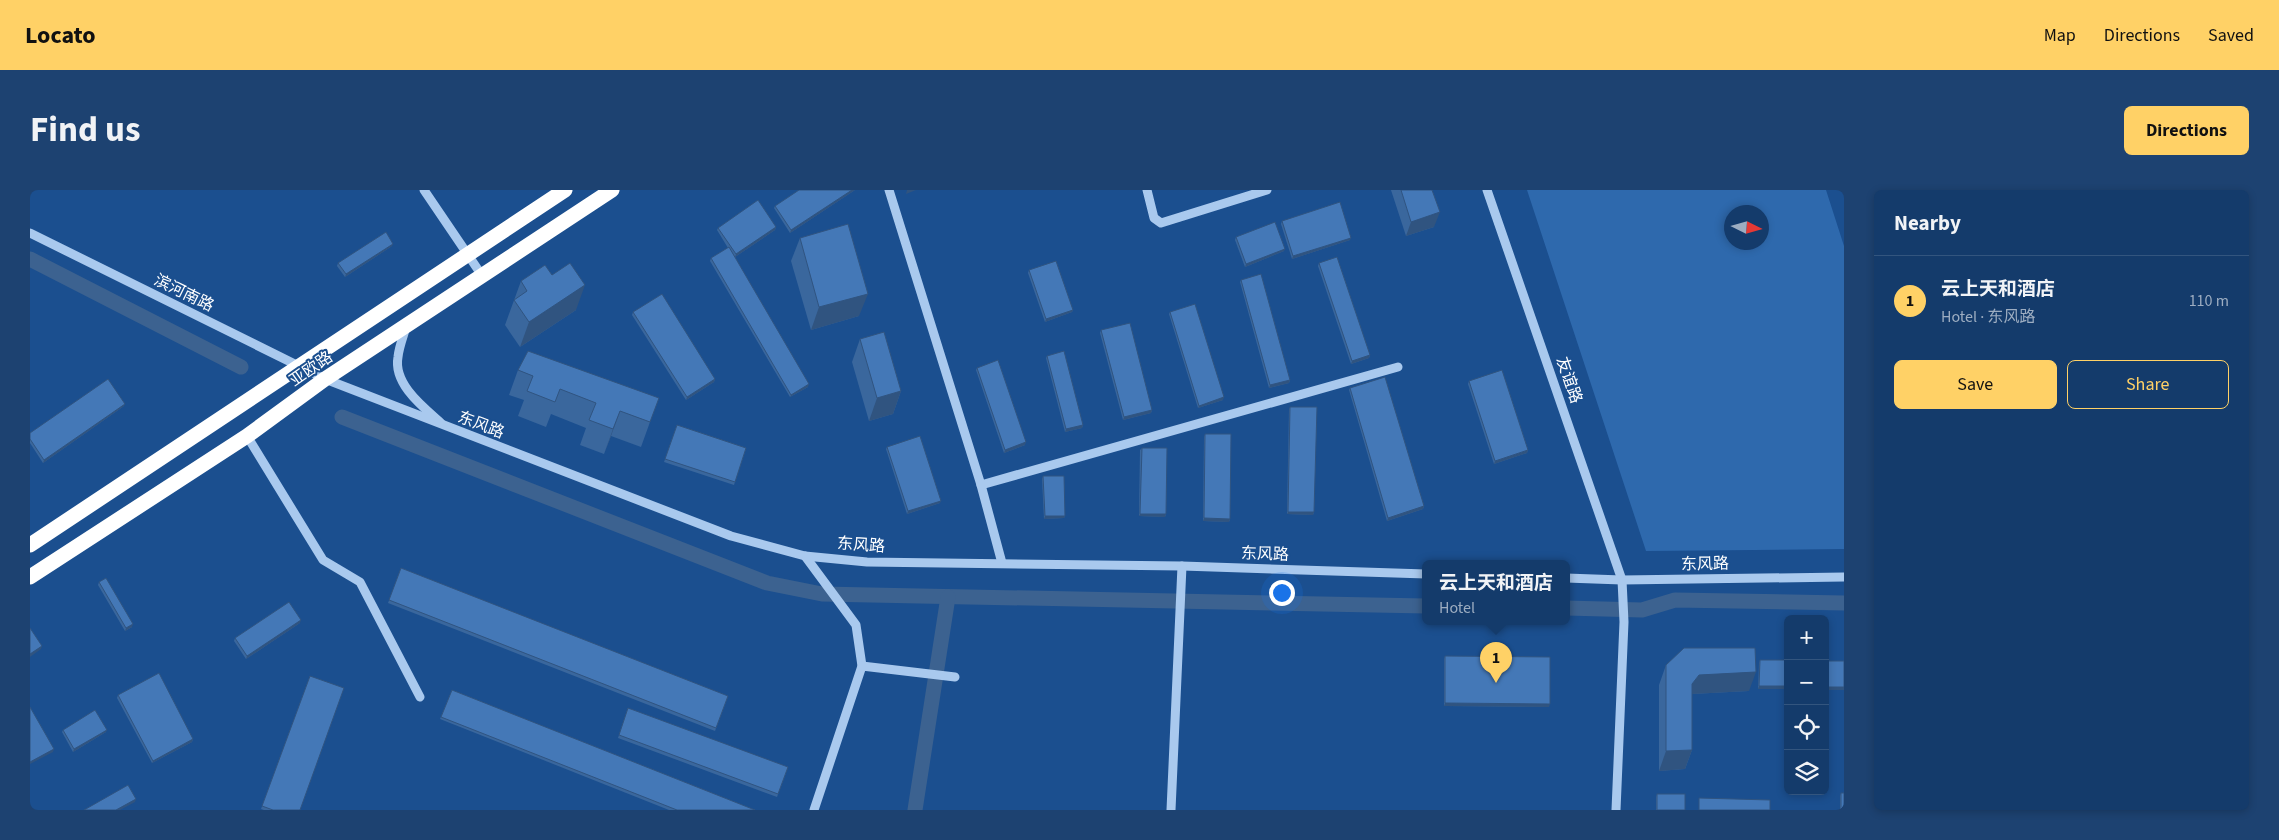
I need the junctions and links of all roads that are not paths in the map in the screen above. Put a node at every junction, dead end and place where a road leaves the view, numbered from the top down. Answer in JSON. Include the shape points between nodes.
{"nodes":[{"id":1,"x":424,"y":190,"type":"edge"},
{"id":2,"x":565,"y":190,"type":"edge"},
{"id":3,"x":612,"y":190,"type":"edge"},
{"id":4,"x":889,"y":190,"type":"edge"},
{"id":5,"x":1147,"y":190,"type":"edge"},
{"id":6,"x":1267,"y":190,"type":"edge"},
{"id":7,"x":1487,"y":190,"type":"edge"},
{"id":8,"x":30,"y":233,"type":"edge"},
{"id":9,"x":469,"y":253,"type":"junction"},
{"id":10,"x":483,"y":277,"type":"junction"},
{"id":11,"x":406,"y":327,"type":"junction"},
{"id":12,"x":298,"y":366,"type":"junction"},
{"id":13,"x":1398,"y":367,"type":"dead end"},
{"id":14,"x":325,"y":379,"type":"junction"},
{"id":15,"x":444,"y":427,"type":"junction"},
{"id":16,"x":247,"y":436,"type":"junction"},
{"id":17,"x":981,"y":484,"type":"junction"},
{"id":18,"x":30,"y":545,"type":"edge"},
{"id":19,"x":805,"y":556,"type":"junction"},
{"id":20,"x":1002,"y":563,"type":"junction"},
{"id":21,"x":1182,"y":566,"type":"junction"},
{"id":22,"x":1422,"y":574,"type":"edge"},
{"id":23,"x":30,"y":577,"type":"edge"},
{"id":24,"x":1844,"y":577,"type":"edge"},
{"id":25,"x":1570,"y":578,"type":"edge"},
{"id":26,"x":1622,"y":580,"type":"junction"},
{"id":27,"x":862,"y":666,"type":"junction"},
{"id":28,"x":955,"y":676,"type":"dead end"},
{"id":29,"x":420,"y":697,"type":"dead end"},
{"id":30,"x":814,"y":810,"type":"edge"},
{"id":31,"x":1171,"y":810,"type":"edge"},
{"id":32,"x":1616,"y":810,"type":"edge"}],
"edges":[{"from":1,"to":9,"type":"street"},
{"from":2,"to":9,"type":"highway","name":"亚欧路"},
{"from":3,"to":10,"type":"highway","name":"亚欧路"},
{"from":4,"to":17,"type":"street"},
{"from":5,"to":6,"type":"street","via":[[1154,218],[1161,223]]},
{"from":7,"to":26,"type":"street","name":"友谊路"},
{"from":8,"to":12,"type":"street","name":"滨河南路"},
{"from":9,"to":10,"type":"street"},
{"from":9,"to":12,"type":"highway","name":"亚欧路"},
{"from":10,"to":11,"type":"highway","name":"亚欧路"},
{"from":11,"to":14,"type":"highway","name":"亚欧路"},
{"from":11,"to":15,"type":"street","via":[[397,359],[399,371],[404,384],[418,402]]},
{"from":12,"to":14,"type":"street","name":"滨河南路"},
{"from":12,"to":18,"type":"highway","name":"亚欧路"},
{"from":13,"to":17,"type":"street"},
{"from":14,"to":15,"type":"street","name":"东风路"},
{"from":14,"to":16,"type":"highway","name":"亚欧路"},
{"from":15,"to":19,"type":"street","name":"东风路","via":[[731,536]]},
{"from":16,"to":23,"type":"highway","name":"亚欧路"},
{"from":16,"to":29,"type":"street","via":[[323,560],[360,582]]},
{"from":17,"to":20,"type":"street"},
{"from":19,"to":20,"type":"street","name":"东风路","via":[[866,562]]},
{"from":19,"to":27,"type":"street","via":[[856,625]]},
{"from":20,"to":21,"type":"street","name":"东风路"},
{"from":21,"to":22,"type":"street","name":"东风路"},
{"from":21,"to":31,"type":"street"},
{"from":24,"to":26,"type":"street","name":"东风路"},
{"from":25,"to":26,"type":"street","name":"东风路"},
{"from":26,"to":32,"type":"street","name":"友谊路","via":[[1624,622]]},
{"from":27,"to":28,"type":"street"},
{"from":27,"to":30,"type":"street"}]}
